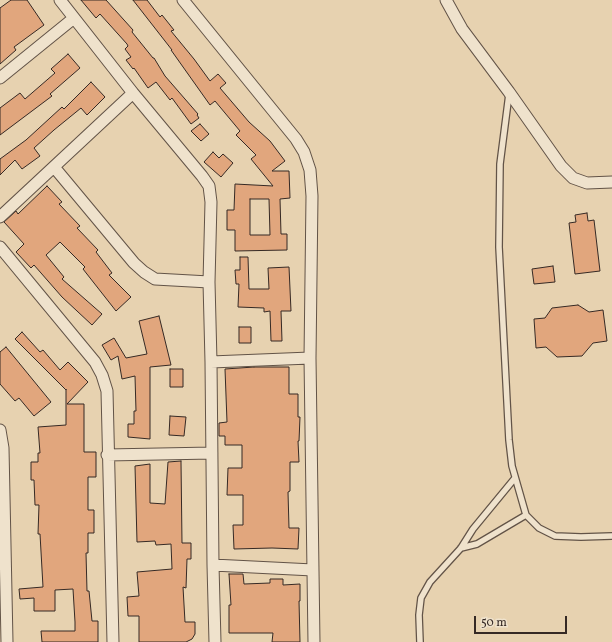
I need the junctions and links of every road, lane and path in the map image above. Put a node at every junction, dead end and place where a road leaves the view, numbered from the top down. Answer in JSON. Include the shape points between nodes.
{"nodes":[{"id":1,"x":60,"y":0,"type":"edge"},
{"id":2,"x":446,"y":0,"type":"edge"},
{"id":3,"x":188,"y":2,"type":"edge"},
{"id":4,"x":74,"y":18,"type":"junction"},
{"id":5,"x":0,"y":78,"type":"edge"},
{"id":6,"x":509,"y":92,"type":"junction"},
{"id":7,"x":133,"y":93,"type":"junction"},
{"id":8,"x":54,"y":167,"type":"junction"},
{"id":9,"x":612,"y":182,"type":"edge"},
{"id":10,"x":0,"y":217,"type":"edge"},
{"id":11,"x":0,"y":247,"type":"edge"},
{"id":12,"x":209,"y":282,"type":"junction"},
{"id":13,"x":310,"y":358,"type":"junction"},
{"id":14,"x":212,"y":362,"type":"junction"},
{"id":15,"x":0,"y":430,"type":"edge"},
{"id":16,"x":212,"y":453,"type":"junction"},
{"id":17,"x":107,"y":455,"type":"junction"},
{"id":18,"x":515,"y":478,"type":"junction"},
{"id":19,"x":526,"y":515,"type":"junction"},
{"id":20,"x":612,"y":536,"type":"edge"},
{"id":21,"x":461,"y":548,"type":"junction"},
{"id":22,"x":213,"y":565,"type":"junction"},
{"id":23,"x":313,"y":570,"type":"junction"},
{"id":24,"x":2,"y":574,"type":"edge"},
{"id":25,"x":8,"y":642,"type":"edge"},
{"id":26,"x":113,"y":642,"type":"edge"},
{"id":27,"x":215,"y":642,"type":"edge"},
{"id":28,"x":314,"y":642,"type":"edge"},
{"id":29,"x":420,"y":642,"type":"edge"}],
"edges":[{"from":1,"to":4,"type":"street"},
{"from":2,"to":6,"type":"street","via":[[462,29]]},
{"from":3,"to":13,"type":"street","via":[[304,152],[310,170],[312,196]]},
{"from":4,"to":5,"type":"street"},
{"from":4,"to":7,"type":"street"},
{"from":6,"to":9,"type":"street","via":[[561,166],[573,178],[587,183]]},
{"from":6,"to":18,"type":"lane","via":[[500,164],[499,247],[509,440]]},
{"from":7,"to":8,"type":"street"},
{"from":7,"to":12,"type":"street","via":[[209,186]]},
{"from":8,"to":10,"type":"street"},
{"from":8,"to":12,"type":"street","via":[[144,272],[155,280]]},
{"from":11,"to":17,"type":"street","via":[[95,362],[102,375],[106,391]]},
{"from":12,"to":14,"type":"street"},
{"from":13,"to":14,"type":"street"},
{"from":13,"to":23,"type":"street"},
{"from":14,"to":16,"type":"street"},
{"from":15,"to":24,"type":"street","via":[[3,448]]},
{"from":16,"to":17,"type":"street"},
{"from":16,"to":22,"type":"street"},
{"from":17,"to":26,"type":"street"},
{"from":18,"to":19,"type":"lane"},
{"from":18,"to":21,"type":"lane","via":[[473,529]]},
{"from":19,"to":20,"type":"lane","via":[[538,528],[555,536]]},
{"from":19,"to":21,"type":"lane","via":[[477,544]]},
{"from":21,"to":29,"type":"lane","via":[[430,582],[421,598]]},
{"from":22,"to":23,"type":"street"},
{"from":22,"to":27,"type":"street"},
{"from":23,"to":28,"type":"street"},
{"from":24,"to":25,"type":"street"}]}
